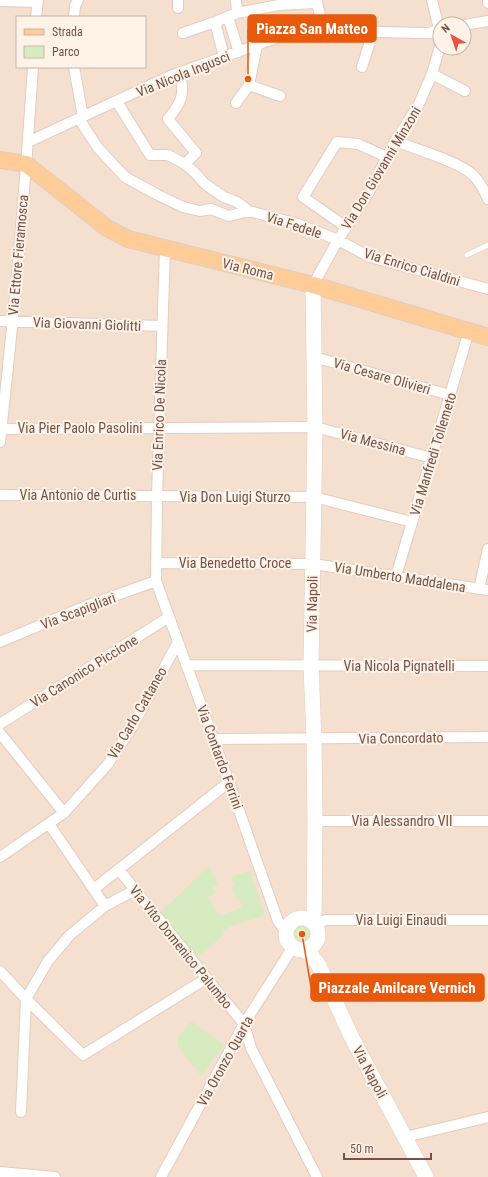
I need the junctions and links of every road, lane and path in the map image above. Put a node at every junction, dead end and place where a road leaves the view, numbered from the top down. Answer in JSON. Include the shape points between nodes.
{"nodes":[{"id":1,"x":78,"y":0,"type":"edge"},
{"id":2,"x":236,"y":0,"type":"edge"},
{"id":3,"x":432,"y":0,"type":"edge"},
{"id":4,"x":0,"y":1,"type":"edge"},
{"id":5,"x":38,"y":1,"type":"edge"},
{"id":6,"x":233,"y":15,"type":"junction"},
{"id":7,"x":36,"y":16,"type":"edge"},
{"id":8,"x":74,"y":16,"type":"edge"},
{"id":9,"x":436,"y":16,"type":"edge"},
{"id":10,"x":488,"y":21,"type":"edge"},
{"id":11,"x":215,"y":22,"type":"junction"},
{"id":12,"x":472,"y":24,"type":"edge"},
{"id":13,"x":323,"y":28,"type":"junction"},
{"id":14,"x":373,"y":32,"type":"junction"},
{"id":15,"x":432,"y":32,"type":"edge"},
{"id":16,"x":183,"y":33,"type":"dead end"},
{"id":17,"x":257,"y":45,"type":"junction"},
{"id":18,"x":239,"y":52,"type":"junction"},
{"id":19,"x":437,"y":56,"type":"edge"},
{"id":20,"x":224,"y":57,"type":"junction"},
{"id":21,"x":362,"y":67,"type":"dead end"},
{"id":22,"x":33,"y":68,"type":"edge"},
{"id":23,"x":74,"y":68,"type":"edge"},
{"id":24,"x":180,"y":73,"type":"junction"},
{"id":25,"x":432,"y":74,"type":"junction"},
{"id":26,"x":249,"y":85,"type":"junction"},
{"id":27,"x":465,"y":92,"type":"dead end"},
{"id":28,"x":280,"y":96,"type":"dead end"},
{"id":29,"x":117,"y":102,"type":"junction"},
{"id":30,"x":236,"y":103,"type":"dead end"},
{"id":31,"x":81,"y":118,"type":"junction"},
{"id":32,"x":395,"y":141,"type":"junction"},
{"id":33,"x":28,"y":142,"type":"junction"},
{"id":34,"x":387,"y":156,"type":"junction"},
{"id":35,"x":0,"y":160,"type":"edge"},
{"id":36,"x":26,"y":164,"type":"junction"},
{"id":37,"x":185,"y":164,"type":"junction"},
{"id":38,"x":488,"y":199,"type":"edge"},
{"id":39,"x":249,"y":211,"type":"junction"},
{"id":40,"x":346,"y":227,"type":"junction"},
{"id":41,"x":338,"y":240,"type":"junction"},
{"id":42,"x":488,"y":245,"type":"edge"},
{"id":43,"x":164,"y":248,"type":"junction"},
{"id":44,"x":467,"y":254,"type":"dead end"},
{"id":45,"x":313,"y":285,"type":"junction"},
{"id":46,"x":488,"y":289,"type":"edge"},
{"id":47,"x":0,"y":321,"type":"edge"},
{"id":48,"x":12,"y":322,"type":"junction"},
{"id":49,"x":162,"y":326,"type":"junction"},
{"id":50,"x":470,"y":331,"type":"junction"},
{"id":51,"x":488,"y":337,"type":"edge"},
{"id":52,"x":314,"y":357,"type":"junction"},
{"id":53,"x":450,"y":395,"type":"junction"},
{"id":54,"x":315,"y":427,"type":"junction"},
{"id":55,"x":159,"y":428,"type":"junction"},
{"id":56,"x":1,"y":429,"type":"junction"},
{"id":57,"x":0,"y":442,"type":"edge"},
{"id":58,"x":432,"y":458,"type":"junction"},
{"id":59,"x":0,"y":495,"type":"edge"},
{"id":60,"x":157,"y":496,"type":"junction"},
{"id":61,"x":314,"y":497,"type":"junction"},
{"id":62,"x":412,"y":522,"type":"junction"},
{"id":63,"x":488,"y":549,"type":"edge"},
{"id":64,"x":156,"y":563,"type":"junction"},
{"id":65,"x":313,"y":564,"type":"junction"},
{"id":66,"x":396,"y":576,"type":"junction"},
{"id":67,"x":156,"y":581,"type":"junction"},
{"id":68,"x":483,"y":590,"type":"edge"},
{"id":69,"x":169,"y":617,"type":"junction"},
{"id":70,"x":0,"y":642,"type":"edge"},
{"id":71,"x":178,"y":642,"type":"junction"},
{"id":72,"x":186,"y":665,"type":"junction"},
{"id":73,"x":311,"y":666,"type":"junction"},
{"id":74,"x":488,"y":666,"type":"edge"},
{"id":75,"x":0,"y":724,"type":"edge"},
{"id":76,"x":0,"y":733,"type":"edge"},
{"id":77,"x":488,"y":736,"type":"edge"},
{"id":78,"x":214,"y":739,"type":"junction"},
{"id":79,"x":314,"y":739,"type":"junction"},
{"id":80,"x":229,"y":782,"type":"junction"},
{"id":81,"x":64,"y":813,"type":"junction"},
{"id":82,"x":315,"y":820,"type":"junction"},
{"id":83,"x":488,"y":821,"type":"edge"},
{"id":84,"x":49,"y":824,"type":"junction"},
{"id":85,"x":0,"y":857,"type":"edge"},
{"id":86,"x":119,"y":870,"type":"junction"},
{"id":87,"x":94,"y":889,"type":"junction"},
{"id":88,"x":135,"y":890,"type":"junction"},
{"id":89,"x":105,"y":906,"type":"junction"},
{"id":90,"x":488,"y":920,"type":"edge"},
{"id":91,"x":314,"y":924,"type":"junction"},
{"id":92,"x":286,"y":932,"type":"junction"},
{"id":93,"x":316,"y":941,"type":"junction"},
{"id":94,"x":298,"y":949,"type":"junction"},
{"id":95,"x":318,"y":964,"type":"junction"},
{"id":96,"x":0,"y":971,"type":"edge"},
{"id":97,"x":207,"y":978,"type":"junction"},
{"id":98,"x":26,"y":999,"type":"junction"},
{"id":99,"x":244,"y":1024,"type":"junction"},
{"id":100,"x":21,"y":1112,"type":"dead end"},
{"id":101,"x":488,"y":1117,"type":"edge"},
{"id":102,"x":405,"y":1137,"type":"junction"},
{"id":103,"x":0,"y":1172,"type":"edge"},
{"id":104,"x":55,"y":1177,"type":"edge"},
{"id":105,"x":161,"y":1177,"type":"edge"},
{"id":106,"x":317,"y":1177,"type":"edge"},
{"id":107,"x":426,"y":1177,"type":"edge"}],
"edges":[{"from":1,"to":8,"type":"street"},
{"from":2,"to":6,"type":"street"},
{"from":3,"to":9,"type":"street"},
{"from":4,"to":5,"type":"street"},
{"from":5,"to":7,"type":"street"},
{"from":6,"to":11,"type":"street"},
{"from":6,"to":13,"type":"street","via":[[279,5],[317,3]]},
{"from":6,"to":18,"type":"street"},
{"from":10,"to":12,"type":"street"},
{"from":11,"to":16,"type":"street"},
{"from":11,"to":20,"type":"street"},
{"from":13,"to":14,"type":"street","name":"Via Nicola Ingusci"},
{"from":13,"to":17,"type":"street","name":"Via Nicola Ingusci","via":[[279,37]]},
{"from":14,"to":15,"type":"street","name":"Via Nicola Ingusci"},
{"from":14,"to":21,"type":"street"},
{"from":17,"to":18,"type":"street","name":"Via Nicola Ingusci"},
{"from":17,"to":26,"type":"street"},
{"from":18,"to":20,"type":"street","name":"Via Nicola Ingusci"},
{"from":19,"to":25,"type":"street","name":"Via Don Giovanni Minzoni"},
{"from":20,"to":24,"type":"street","name":"Via Nicola Ingusci"},
{"from":22,"to":33,"type":"street","name":"Via Ettore Fieramosca"},
{"from":23,"to":31,"type":"street"},
{"from":24,"to":29,"type":"street","name":"Via Nicola Ingusci"},
{"from":24,"to":37,"type":"street","via":[[182,96],[168,119],[196,153]]},
{"from":25,"to":27,"type":"street"},
{"from":25,"to":32,"type":"street","name":"Via Don Giovanni Minzoni","via":[[418,106]]},
{"from":26,"to":28,"type":"street"},
{"from":26,"to":30,"type":"street"},
{"from":29,"to":31,"type":"street","name":"Via Nicola Ingusci"},
{"from":29,"to":37,"type":"street","via":[[150,155],[168,154]]},
{"from":31,"to":33,"type":"street","name":"Via Nicola Ingusci"},
{"from":31,"to":39,"type":"street","via":[[98,148],[126,177],[158,195],[183,207],[200,211],[211,209],[229,216]]},
{"from":32,"to":34,"type":"street","name":"Via Don Giovanni Minzoni"},
{"from":32,"to":38,"type":"street","via":[[458,165],[472,174]]},
{"from":33,"to":36,"type":"street","name":"Via Ettore Fieramosca"},
{"from":34,"to":40,"type":"street","name":"Via Don Giovanni Minzoni"},
{"from":34,"to":40,"type":"street","via":[[358,144],[336,142],[303,196]]},
{"from":35,"to":36,"type":"main road"},
{"from":36,"to":43,"type":"main road","name":"Via Roma","via":[[107,228],[128,239]]},
{"from":36,"to":48,"type":"street","name":"Via Ettore Fieramosca"},
{"from":37,"to":39,"type":"street","via":[[205,184]]},
{"from":39,"to":41,"type":"street","name":"Via Fedele","via":[[298,224]]},
{"from":40,"to":41,"type":"street","name":"Via Don Giovanni Minzoni"},
{"from":41,"to":45,"type":"street","name":"Via Don Giovanni Minzoni"},
{"from":41,"to":46,"type":"street","name":"Via Enrico Cialdini","via":[[370,257]]},
{"from":42,"to":44,"type":"lane"},
{"from":43,"to":45,"type":"main road","name":"Via Roma"},
{"from":43,"to":49,"type":"street","name":"Via Enrico De Nicola"},
{"from":45,"to":50,"type":"main road","name":"Via Roma"},
{"from":45,"to":52,"type":"main road","name":"Via Napoli"},
{"from":47,"to":48,"type":"street","name":"Via Giovanni Giolitti"},
{"from":48,"to":49,"type":"street","name":"Via Giovanni Giolitti"},
{"from":48,"to":56,"type":"street","name":"Via Ettore Fieramosca"},
{"from":49,"to":55,"type":"street","name":"Via Enrico De Nicola"},
{"from":50,"to":51,"type":"main road","name":"Via Roma"},
{"from":50,"to":53,"type":"street","name":"Via Manfredi Tollemeto"},
{"from":52,"to":53,"type":"street","name":"Via Cesare Olivieri"},
{"from":52,"to":54,"type":"main road","name":"Via Napoli"},
{"from":53,"to":58,"type":"street","name":"Via Manfredi Tollemeto"},
{"from":54,"to":55,"type":"street","name":"Via Messina"},
{"from":54,"to":58,"type":"street","name":"Via Messina"},
{"from":54,"to":61,"type":"main road","name":"Via Napoli"},
{"from":55,"to":56,"type":"street","name":"Via Pier Paolo Pasolini"},
{"from":55,"to":60,"type":"street","name":"Via Enrico De Nicola"},
{"from":56,"to":57,"type":"street","name":"Via Ettore Fieramosca"},
{"from":58,"to":62,"type":"street","name":"Via Manfredi Tollemeto"},
{"from":59,"to":60,"type":"street","name":"Via Antonio de Curtis"},
{"from":60,"to":61,"type":"street","name":"Via Don Luigi Sturzo"},
{"from":60,"to":64,"type":"street","name":"Via Enrico De Nicola"},
{"from":61,"to":62,"type":"street","name":"Via Don Luigi Sturzo"},
{"from":61,"to":65,"type":"main road","name":"Via Napoli"},
{"from":62,"to":66,"type":"street","name":"Via Manfredi Tollemeto"},
{"from":63,"to":68,"type":"street"},
{"from":64,"to":65,"type":"street","name":"Via Benedetto Croce"},
{"from":64,"to":67,"type":"street","name":"Via Enrico De Nicola"},
{"from":65,"to":66,"type":"street","name":"Via Umberto Maddalena"},
{"from":65,"to":73,"type":"main road","name":"Via Napoli"},
{"from":66,"to":68,"type":"street","name":"Via Umberto Maddalena"},
{"from":67,"to":69,"type":"street","name":"Via Contardo Ferrini"},
{"from":67,"to":70,"type":"street","name":"Via Scapigliari","via":[[86,606]]},
{"from":69,"to":71,"type":"street","name":"Via Contardo Ferrini"},
{"from":69,"to":75,"type":"street","name":"Via Canonico Piccione"},
{"from":71,"to":72,"type":"street","name":"Via Contardo Ferrini"},
{"from":71,"to":81,"type":"street","name":"Via Carlo Cattaneo","via":[[132,727],[108,764]]},
{"from":72,"to":73,"type":"street","name":"Via Nicola Pignatelli"},
{"from":72,"to":78,"type":"street","name":"Via Contardo Ferrini"},
{"from":73,"to":74,"type":"street","name":"Via Nicola Pignatelli"},
{"from":73,"to":79,"type":"main road","name":"Via Napoli"},
{"from":76,"to":81,"type":"street"},
{"from":77,"to":79,"type":"street","name":"Via Concordato"},
{"from":78,"to":79,"type":"street","name":"Via Concordato"},
{"from":78,"to":80,"type":"street","name":"Via Contardo Ferrini"},
{"from":79,"to":82,"type":"main road","name":"Via Napoli"},
{"from":80,"to":86,"type":"street"},
{"from":80,"to":92,"type":"street","name":"Via Contardo Ferrini","via":[[278,921]]},
{"from":81,"to":84,"type":"street","name":"Via Carlo Cattaneo"},
{"from":82,"to":83,"type":"street","name":"Via Alessandro VII"},
{"from":82,"to":91,"type":"main road","name":"Via Napoli"},
{"from":84,"to":85,"type":"street","name":"Via Carlo Cattaneo"},
{"from":84,"to":87,"type":"street"},
{"from":86,"to":87,"type":"street"},
{"from":86,"to":88,"type":"street","name":"Via Vito Domenico Palumbo"},
{"from":87,"to":89,"type":"street"},
{"from":88,"to":89,"type":"street"},
{"from":88,"to":97,"type":"street","name":"Via Vito Domenico Palumbo"},
{"from":89,"to":98,"type":"street","via":[[70,935],[48,962]]},
{"from":90,"to":91,"type":"street","name":"Via Luigi Einaudi","via":[[326,920]]},
{"from":91,"to":92,"type":"main road","via":[[305,918],[295,920]]},
{"from":91,"to":93,"type":"main road","via":[[318,932]]},
{"from":92,"to":94,"type":"main road","via":[[287,941]]},
{"from":93,"to":94,"type":"main road","via":[[313,945]]},
{"from":93,"to":95,"type":"main road","name":"Via Napoli"},
{"from":94,"to":95,"type":"main road","name":"Via Napoli","via":[[310,954]]},
{"from":94,"to":99,"type":"street","name":"Via Oronzo Quarta"},
{"from":95,"to":102,"type":"main road","name":"Via Napoli","via":[[352,1038]]},
{"from":96,"to":98,"type":"street"},
{"from":97,"to":98,"type":"street","via":[[83,1055]]},
{"from":97,"to":99,"type":"street","name":"Via Vito Domenico Palumbo"},
{"from":98,"to":100,"type":"street"},
{"from":99,"to":105,"type":"street","name":"Via Oronzo Quarta"},
{"from":99,"to":106,"type":"street","via":[[251,1048]]},
{"from":101,"to":102,"type":"street"},
{"from":102,"to":107,"type":"main road","name":"Via Napoli"},
{"from":103,"to":104,"type":"street"}]}
